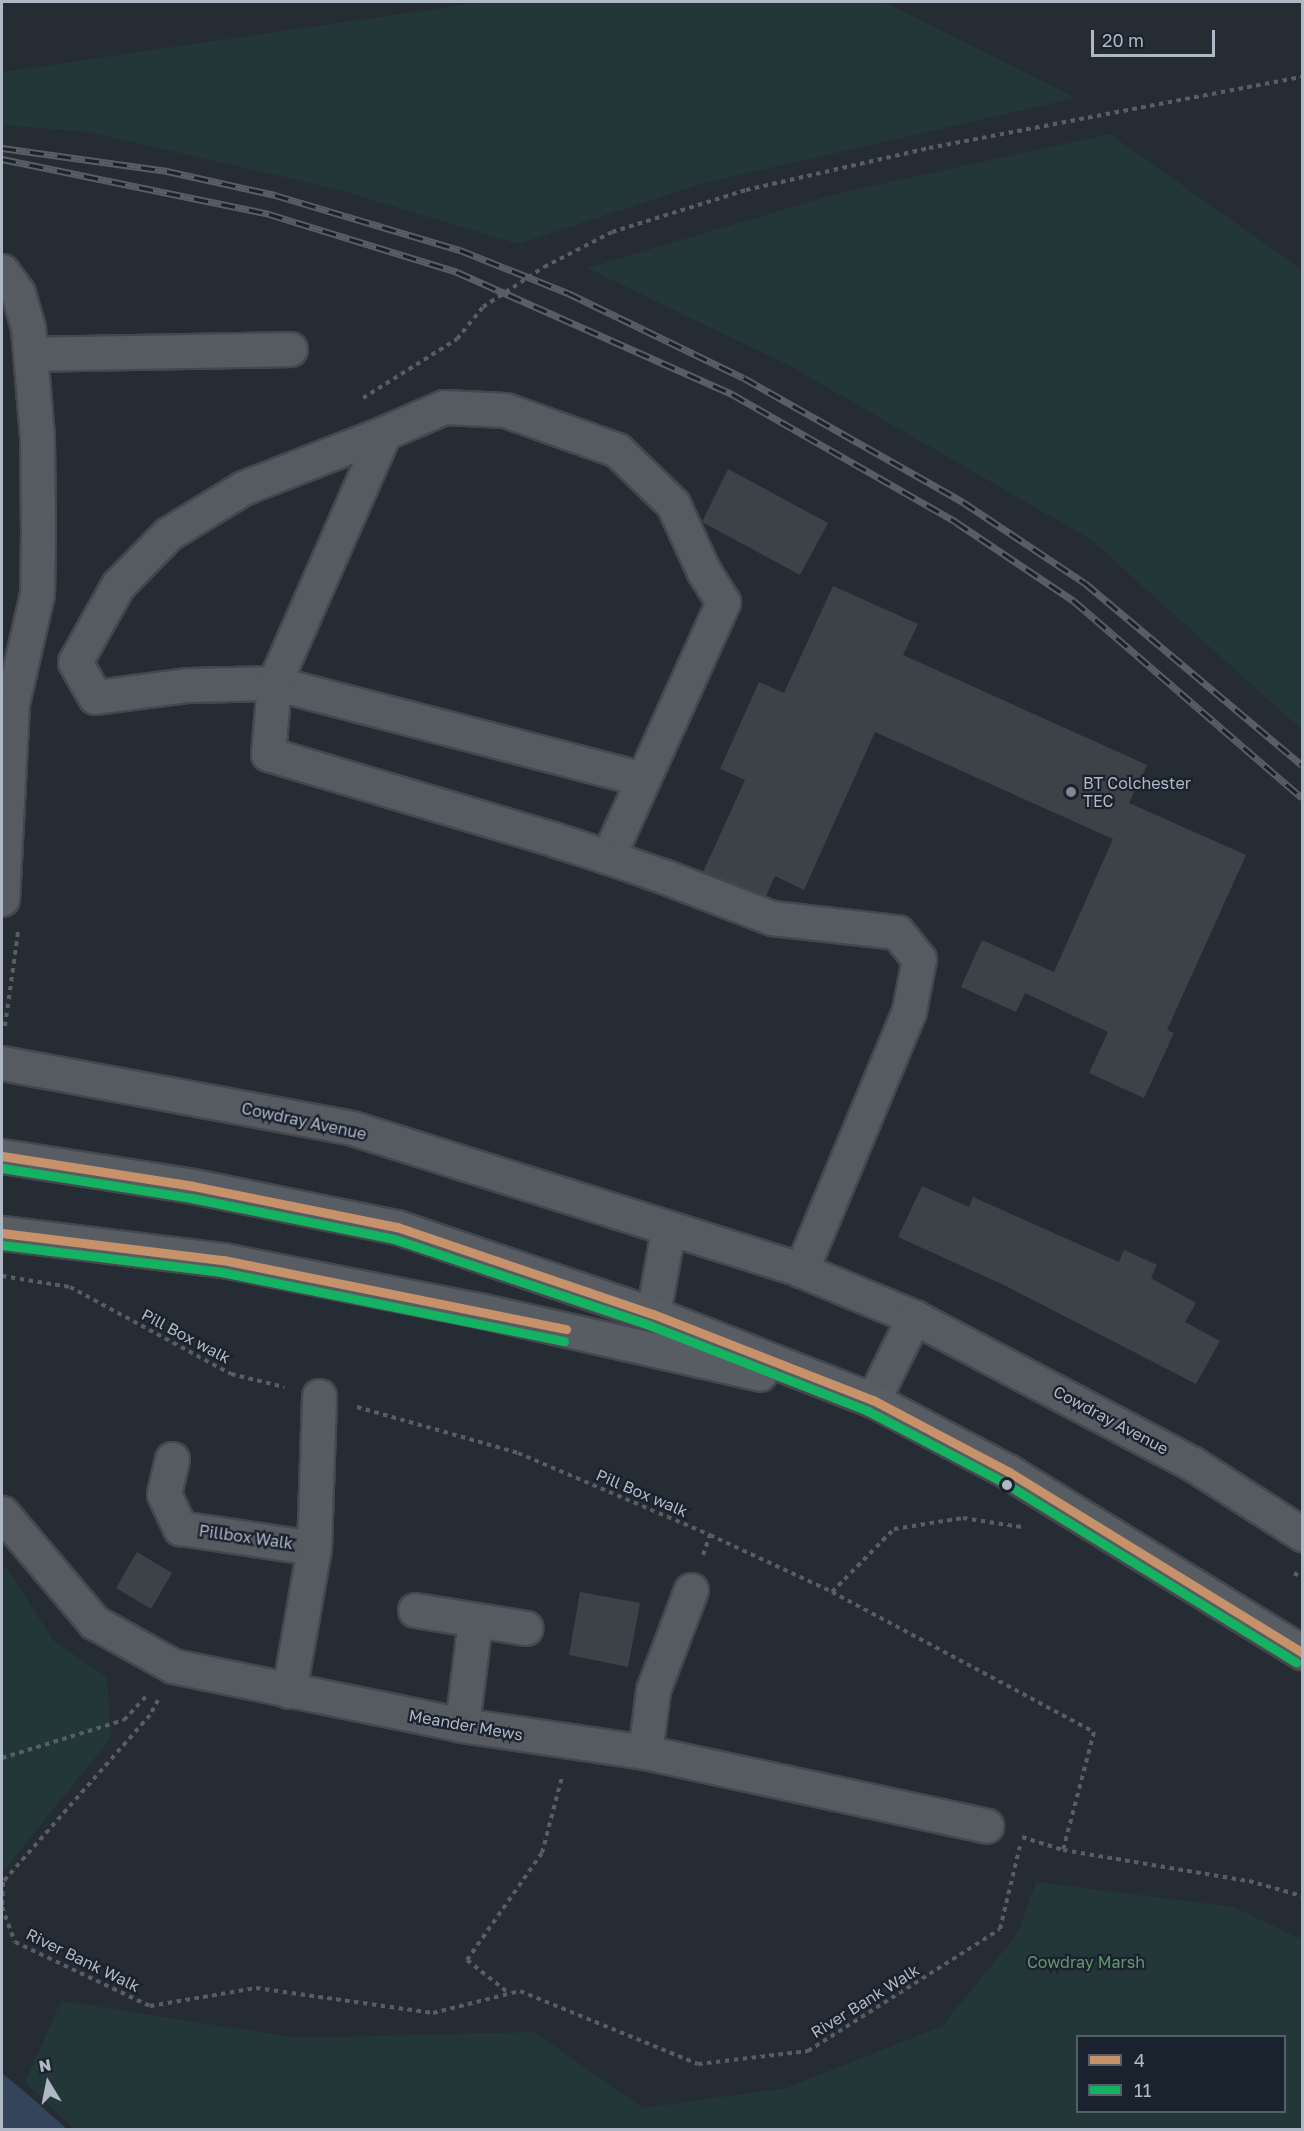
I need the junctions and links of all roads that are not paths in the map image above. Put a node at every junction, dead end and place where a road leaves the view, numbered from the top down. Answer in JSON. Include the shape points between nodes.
{"nodes":[{"id":1,"x":2,"y":271,"type":"edge"},
{"id":2,"x":290,"y":349,"type":"dead end"},
{"id":3,"x":30,"y":354,"type":"junction"},
{"id":4,"x":384,"y":433,"type":"junction"},
{"id":5,"x":274,"y":683,"type":"junction"},
{"id":6,"x":643,"y":779,"type":"junction"},
{"id":7,"x":608,"y":857,"type":"junction"},
{"id":8,"x":3,"y":878,"type":"edge"},
{"id":9,"x":2,"y":1064,"type":"edge"},
{"id":10,"x":2,"y":1156,"type":"edge"},
{"id":11,"x":668,"y":1230,"type":"junction"},
{"id":12,"x":2,"y":1232,"type":"edge"},
{"id":13,"x":801,"y":1270,"type":"junction"},
{"id":14,"x":653,"y":1314,"type":"junction"},
{"id":15,"x":914,"y":1317,"type":"junction"},
{"id":16,"x":319,"y":1396,"type":"road end"},
{"id":17,"x":873,"y":1400,"type":"junction"},
{"id":18,"x":172,"y":1459,"type":"dead end"},
{"id":19,"x":2,"y":1515,"type":"edge"},
{"id":20,"x":1302,"y":1534,"type":"edge"},
{"id":21,"x":314,"y":1548,"type":"junction"},
{"id":22,"x":691,"y":1590,"type":"dead end"},
{"id":23,"x":415,"y":1610,"type":"dead end"},
{"id":24,"x":475,"y":1620,"type":"junction"},
{"id":25,"x":526,"y":1628,"type":"dead end"},
{"id":26,"x":1302,"y":1652,"type":"edge"},
{"id":27,"x":289,"y":1691,"type":"junction"},
{"id":28,"x":462,"y":1725,"type":"junction"},
{"id":29,"x":645,"y":1752,"type":"junction"},
{"id":30,"x":986,"y":1826,"type":"road end"}],
"edges":[{"from":1,"to":3,"type":"street","via":[[18,293]]},
{"from":2,"to":3,"type":"street"},
{"from":3,"to":8,"type":"street","via":[[38,438],[37,594],[12,703]]},
{"from":4,"to":5,"type":"street"},
{"from":4,"to":5,"type":"street","via":[[243,488],[168,534],[118,585],[75,662],[95,697],[188,685]]},
{"from":4,"to":6,"type":"street","via":[[444,407],[505,410],[617,450],[673,504],[704,572],[723,602]]},
{"from":5,"to":6,"type":"street"},
{"from":5,"to":7,"type":"street","via":[[268,754]]},
{"from":6,"to":7,"type":"street"},
{"from":7,"to":13,"type":"street","via":[[772,918],[897,932],[919,959],[909,1011]]},
{"from":9,"to":11,"type":"street","name":"Cowdray Avenue","via":[[352,1128]]},
{"from":10,"to":14,"type":"main road","via":[[193,1186],[397,1227]]},
{"from":11,"to":13,"type":"street","name":"Cowdray Avenue"},
{"from":11,"to":14,"type":"street"},
{"from":12,"to":17,"type":"main road","via":[[223,1260],[479,1310]]},
{"from":13,"to":15,"type":"street","name":"Cowdray Avenue"},
{"from":14,"to":17,"type":"main road"},
{"from":15,"to":17,"type":"street"},
{"from":15,"to":20,"type":"street","name":"Cowdray Avenue","via":[[1193,1464]]},
{"from":16,"to":21,"type":"street","name":"Pillbox Walk"},
{"from":17,"to":26,"type":"main road","via":[[1009,1472]]},
{"from":18,"to":21,"type":"street","name":"Pillbox Walk","via":[[164,1494],[180,1528]]},
{"from":19,"to":27,"type":"street","name":"Meander Mews","via":[[94,1622],[173,1666]]},
{"from":21,"to":27,"type":"street","name":"Pillbox Walk"},
{"from":22,"to":29,"type":"street","via":[[653,1690]]},
{"from":23,"to":24,"type":"street"},
{"from":24,"to":25,"type":"street"},
{"from":24,"to":28,"type":"street"},
{"from":27,"to":28,"type":"street","name":"Meander Mews"},
{"from":28,"to":29,"type":"street","name":"Meander Mews"},
{"from":29,"to":30,"type":"street","name":"Meander Mews"}]}
